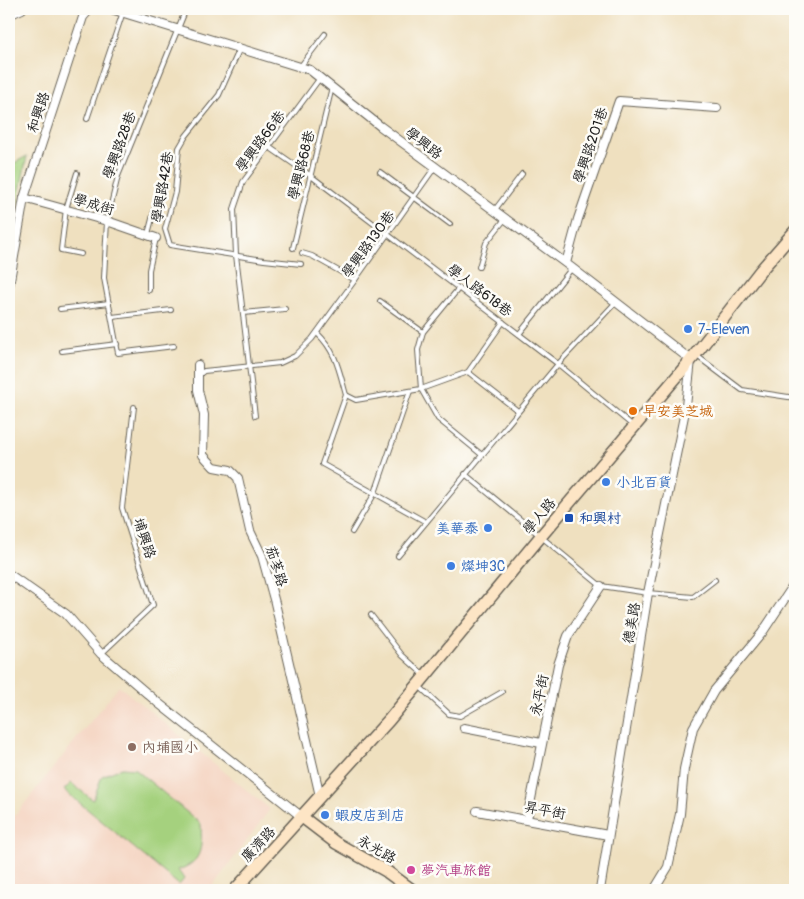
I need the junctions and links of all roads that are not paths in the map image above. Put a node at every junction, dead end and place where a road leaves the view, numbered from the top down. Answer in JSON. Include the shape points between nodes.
{"nodes":[{"id":1,"x":22,"y":9,"type":"edge"},
{"id":2,"x":90,"y":9,"type":"edge"},
{"id":3,"x":111,"y":9,"type":"edge"},
{"id":4,"x":186,"y":9,"type":"edge"},
{"id":5,"x":123,"y":12,"type":"junction"},
{"id":6,"x":9,"y":15,"type":"edge"},
{"id":7,"x":176,"y":29,"type":"junction"},
{"id":8,"x":325,"y":34,"type":"dead end"},
{"id":9,"x":240,"y":48,"type":"junction"},
{"id":10,"x":300,"y":67,"type":"junction"},
{"id":11,"x":320,"y":78,"type":"junction"},
{"id":12,"x":332,"y":87,"type":"junction"},
{"id":13,"x":717,"y":108,"type":"dead end"},
{"id":14,"x":87,"y":119,"type":"dead end"},
{"id":15,"x":269,"y":147,"type":"junction"},
{"id":16,"x":435,"y":167,"type":"junction"},
{"id":17,"x":380,"y":172,"type":"dead end"},
{"id":18,"x":77,"y":174,"type":"dead end"},
{"id":19,"x":522,"y":174,"type":"dead end"},
{"id":20,"x":311,"y":176,"type":"junction"},
{"id":21,"x":24,"y":198,"type":"junction"},
{"id":22,"x":414,"y":198,"type":"junction"},
{"id":23,"x":157,"y":200,"type":"dead end"},
{"id":24,"x":66,"y":209,"type":"junction"},
{"id":25,"x":494,"y":210,"type":"junction"},
{"id":26,"x":505,"y":219,"type":"junction"},
{"id":27,"x":108,"y":221,"type":"junction"},
{"id":28,"x":450,"y":224,"type":"dead end"},
{"id":29,"x":795,"y":231,"type":"edge"},
{"id":30,"x":148,"y":234,"type":"junction"},
{"id":31,"x":388,"y":236,"type":"junction"},
{"id":32,"x":156,"y":238,"type":"joint"},
{"id":33,"x":293,"y":248,"type":"dead end"},
{"id":34,"x":302,"y":253,"type":"dead end"},
{"id":35,"x":81,"y":254,"type":"dead end"},
{"id":36,"x":236,"y":255,"type":"junction"},
{"id":37,"x":301,"y":264,"type":"dead end"},
{"id":38,"x":569,"y":265,"type":"junction"},
{"id":39,"x":479,"y":267,"type":"dead end"},
{"id":40,"x":355,"y":280,"type":"junction"},
{"id":41,"x":9,"y":286,"type":"edge"},
{"id":42,"x":459,"y":288,"type":"junction"},
{"id":43,"x":149,"y":290,"type":"dead end"},
{"id":44,"x":380,"y":301,"type":"dead end"},
{"id":45,"x":616,"y":302,"type":"junction"},
{"id":46,"x":109,"y":303,"type":"junction"},
{"id":47,"x":60,"y":308,"type":"dead end"},
{"id":48,"x":285,"y":309,"type":"dead end"},
{"id":49,"x":171,"y":310,"type":"dead end"},
{"id":50,"x":243,"y":313,"type":"junction"},
{"id":51,"x":112,"y":317,"type":"junction"},
{"id":52,"x":503,"y":322,"type":"junction"},
{"id":53,"x":423,"y":332,"type":"junction"},
{"id":54,"x":317,"y":333,"type":"junction"},
{"id":55,"x":519,"y":334,"type":"junction"},
{"id":56,"x":117,"y":344,"type":"junction"},
{"id":57,"x":174,"y":346,"type":"dead end"},
{"id":58,"x":62,"y":351,"type":"dead end"},
{"id":59,"x":694,"y":357,"type":"junction"},
{"id":60,"x":558,"y":364,"type":"junction"},
{"id":61,"x":198,"y":365,"type":"dead end"},
{"id":62,"x":249,"y":366,"type":"junction"},
{"id":63,"x":468,"y":372,"type":"junction"},
{"id":64,"x":198,"y":376,"type":"junction"},
{"id":65,"x":422,"y":389,"type":"junction"},
{"id":66,"x":410,"y":391,"type":"junction"},
{"id":67,"x":346,"y":395,"type":"junction"},
{"id":68,"x":795,"y":398,"type":"edge"},
{"id":69,"x":134,"y":407,"type":"dead end"},
{"id":70,"x":518,"y":411,"type":"junction"},
{"id":71,"x":255,"y":416,"type":"dead end"},
{"id":72,"x":634,"y":427,"type":"junction"},
{"id":73,"x":482,"y":455,"type":"junction"},
{"id":74,"x":465,"y":474,"type":"junction"},
{"id":75,"x":375,"y":493,"type":"junction"},
{"id":76,"x":426,"y":522,"type":"junction"},
{"id":77,"x":352,"y":532,"type":"dead end"},
{"id":78,"x":541,"y":536,"type":"junction"},
{"id":79,"x":398,"y":556,"type":"dead end"},
{"id":80,"x":9,"y":574,"type":"edge"},
{"id":81,"x":715,"y":580,"type":"dead end"},
{"id":82,"x":795,"y":584,"type":"edge"},
{"id":83,"x":601,"y":586,"type":"junction"},
{"id":84,"x":648,"y":593,"type":"junction"},
{"id":85,"x":371,"y":615,"type":"dead end"},
{"id":86,"x":101,"y":654,"type":"junction"},
{"id":87,"x":421,"y":680,"type":"junction"},
{"id":88,"x":502,"y":692,"type":"dead end"},
{"id":89,"x":464,"y":728,"type":"dead end"},
{"id":90,"x":541,"y":743,"type":"junction"},
{"id":91,"x":320,"y":796,"type":"junction"},
{"id":92,"x":476,"y":811,"type":"dead end"},
{"id":93,"x":302,"y":817,"type":"junction"},
{"id":94,"x":527,"y":819,"type":"junction"},
{"id":95,"x":608,"y":835,"type":"junction"},
{"id":96,"x":235,"y":890,"type":"edge"},
{"id":97,"x":412,"y":890,"type":"edge"},
{"id":98,"x":600,"y":890,"type":"edge"},
{"id":99,"x":654,"y":890,"type":"edge"}],
"edges":[{"from":1,"to":6,"type":"street"},
{"from":2,"to":21,"type":"street","name":"和興路","via":[[83,17]]},
{"from":3,"to":5,"type":"street","name":"學興路"},
{"from":4,"to":7,"type":"lane","name":"學興路28巷"},
{"from":5,"to":7,"type":"street","name":"學興路"},
{"from":5,"to":14,"type":"lane"},
{"from":7,"to":9,"type":"street","name":"學興路"},
{"from":7,"to":27,"type":"lane","name":"學興路28巷","via":[[118,176]]},
{"from":8,"to":10,"type":"lane"},
{"from":9,"to":10,"type":"street","name":"學興路"},
{"from":9,"to":36,"type":"lane","name":"學興路42巷","via":[[219,95],[179,148],[175,192],[165,229],[170,245]]},
{"from":10,"to":11,"type":"street","name":"學興路"},
{"from":11,"to":12,"type":"street","name":"學興路"},
{"from":11,"to":15,"type":"lane","name":"學興路66巷"},
{"from":12,"to":16,"type":"street","name":"學興路"},
{"from":12,"to":20,"type":"lane","name":"學興路68巷"},
{"from":13,"to":38,"type":"street","name":"學興路201巷","via":[[618,101],[578,219]]},
{"from":15,"to":20,"type":"lane","name":"學人路618巷"},
{"from":15,"to":36,"type":"lane","name":"學興路66巷","via":[[243,182],[237,196],[233,223]]},
{"from":16,"to":22,"type":"lane","name":"學興路130巷"},
{"from":16,"to":25,"type":"street","name":"學興路"},
{"from":17,"to":22,"type":"lane"},
{"from":18,"to":24,"type":"lane"},
{"from":19,"to":25,"type":"lane"},
{"from":20,"to":31,"type":"lane","name":"學人路618巷"},
{"from":20,"to":33,"type":"lane","name":"學興路68巷"},
{"from":21,"to":24,"type":"street","name":"學成街"},
{"from":21,"to":41,"type":"street","name":"和興路"},
{"from":22,"to":28,"type":"lane"},
{"from":22,"to":31,"type":"lane","name":"學興路130巷"},
{"from":23,"to":30,"type":"lane"},
{"from":24,"to":27,"type":"street","name":"學成街"},
{"from":24,"to":35,"type":"lane","via":[[60,250]]},
{"from":25,"to":26,"type":"street","name":"學興路"},
{"from":26,"to":38,"type":"street","name":"學興路"},
{"from":26,"to":39,"type":"lane","via":[[486,243]]},
{"from":27,"to":30,"type":"street","name":"學成街"},
{"from":27,"to":46,"type":"lane","name":"學興路28巷","via":[[104,278]]},
{"from":29,"to":59,"type":"main road","name":"學人路"},
{"from":30,"to":32,"type":"street","name":"學成街"},
{"from":31,"to":40,"type":"lane","name":"學興路130巷"},
{"from":31,"to":42,"type":"lane","name":"學人路618巷"},
{"from":32,"to":43,"type":"lane","via":[[149,270]]},
{"from":34,"to":40,"type":"lane"},
{"from":36,"to":37,"type":"lane","name":"學興路42巷"},
{"from":36,"to":50,"type":"lane","name":"學興路66巷"},
{"from":38,"to":45,"type":"street","name":"學興路"},
{"from":38,"to":55,"type":"lane"},
{"from":40,"to":54,"type":"lane","name":"學興路130巷"},
{"from":42,"to":52,"type":"lane","name":"學人路618巷"},
{"from":42,"to":53,"type":"lane"},
{"from":44,"to":53,"type":"lane"},
{"from":45,"to":59,"type":"street","name":"學興路"},
{"from":45,"to":60,"type":"lane"},
{"from":46,"to":47,"type":"lane"},
{"from":46,"to":51,"type":"lane","name":"學興路28巷"},
{"from":48,"to":50,"type":"lane"},
{"from":49,"to":51,"type":"lane"},
{"from":50,"to":62,"type":"lane","name":"學興路66巷"},
{"from":51,"to":56,"type":"lane","name":"學興路28巷"},
{"from":52,"to":55,"type":"lane","name":"學人路618巷"},
{"from":52,"to":63,"type":"lane"},
{"from":53,"to":65,"type":"lane","via":[[418,350]]},
{"from":54,"to":62,"type":"lane","name":"學興路130巷","via":[[296,356],[280,363]]},
{"from":54,"to":67,"type":"lane","via":[[329,345]]},
{"from":55,"to":60,"type":"lane","name":"學人路618巷"},
{"from":56,"to":57,"type":"lane","via":[[118,353]]},
{"from":56,"to":58,"type":"lane"},
{"from":59,"to":68,"type":"lane","via":[[742,390]]},
{"from":59,"to":72,"type":"main road","name":"學人路"},
{"from":59,"to":84,"type":"street","name":"德美路"},
{"from":60,"to":70,"type":"lane"},
{"from":60,"to":72,"type":"lane","name":"學人路618巷"},
{"from":61,"to":64,"type":"street","name":"茄苳路"},
{"from":62,"to":64,"type":"lane","name":"學興路130巷","via":[[204,371]]},
{"from":62,"to":71,"type":"lane","name":"學興路66巷"},
{"from":63,"to":65,"type":"lane"},
{"from":63,"to":70,"type":"lane"},
{"from":64,"to":91,"type":"street","name":"茄苳路","via":[[204,415],[203,455],[214,467],[230,470],[238,478],[250,531],[262,556],[275,603]]},
{"from":65,"to":66,"type":"lane"},
{"from":65,"to":73,"type":"lane","via":[[438,419]]},
{"from":66,"to":67,"type":"lane","via":[[356,400]]},
{"from":66,"to":75,"type":"lane"},
{"from":67,"to":75,"type":"lane","via":[[322,464]]},
{"from":69,"to":86,"type":"lane","name":"埔興路","via":[[122,508],[153,605]]},
{"from":70,"to":73,"type":"lane"},
{"from":72,"to":78,"type":"main road","name":"學人路"},
{"from":73,"to":74,"type":"lane"},
{"from":74,"to":76,"type":"lane"},
{"from":74,"to":78,"type":"lane"},
{"from":75,"to":76,"type":"lane"},
{"from":75,"to":77,"type":"lane"},
{"from":76,"to":79,"type":"lane"},
{"from":78,"to":83,"type":"lane"},
{"from":78,"to":87,"type":"main road","name":"學人路"},
{"from":80,"to":86,"type":"street","via":[[66,614]]},
{"from":81,"to":84,"type":"lane","via":[[693,597]]},
{"from":82,"to":99,"type":"street","via":[[762,633],[714,691],[693,728],[685,759],[680,814],[668,866]]},
{"from":83,"to":84,"type":"lane"},
{"from":83,"to":90,"type":"street","name":"永平街","via":[[568,636],[558,665]]},
{"from":84,"to":95,"type":"street","name":"德美路"},
{"from":85,"to":87,"type":"lane"},
{"from":86,"to":93,"type":"street"},
{"from":87,"to":88,"type":"lane","via":[[449,714],[460,716]]},
{"from":87,"to":91,"type":"main road","name":"學人路"},
{"from":89,"to":90,"type":"street"},
{"from":90,"to":94,"type":"street","name":"永平街"},
{"from":91,"to":93,"type":"main road","name":"學人路"},
{"from":92,"to":94,"type":"street","name":"昇平街"},
{"from":93,"to":96,"type":"main road","name":"廣濟路"},
{"from":93,"to":97,"type":"main road","name":"永光路","via":[[336,843]]},
{"from":94,"to":95,"type":"street","name":"昇平街"},
{"from":95,"to":98,"type":"street","name":"德美路"}]}
